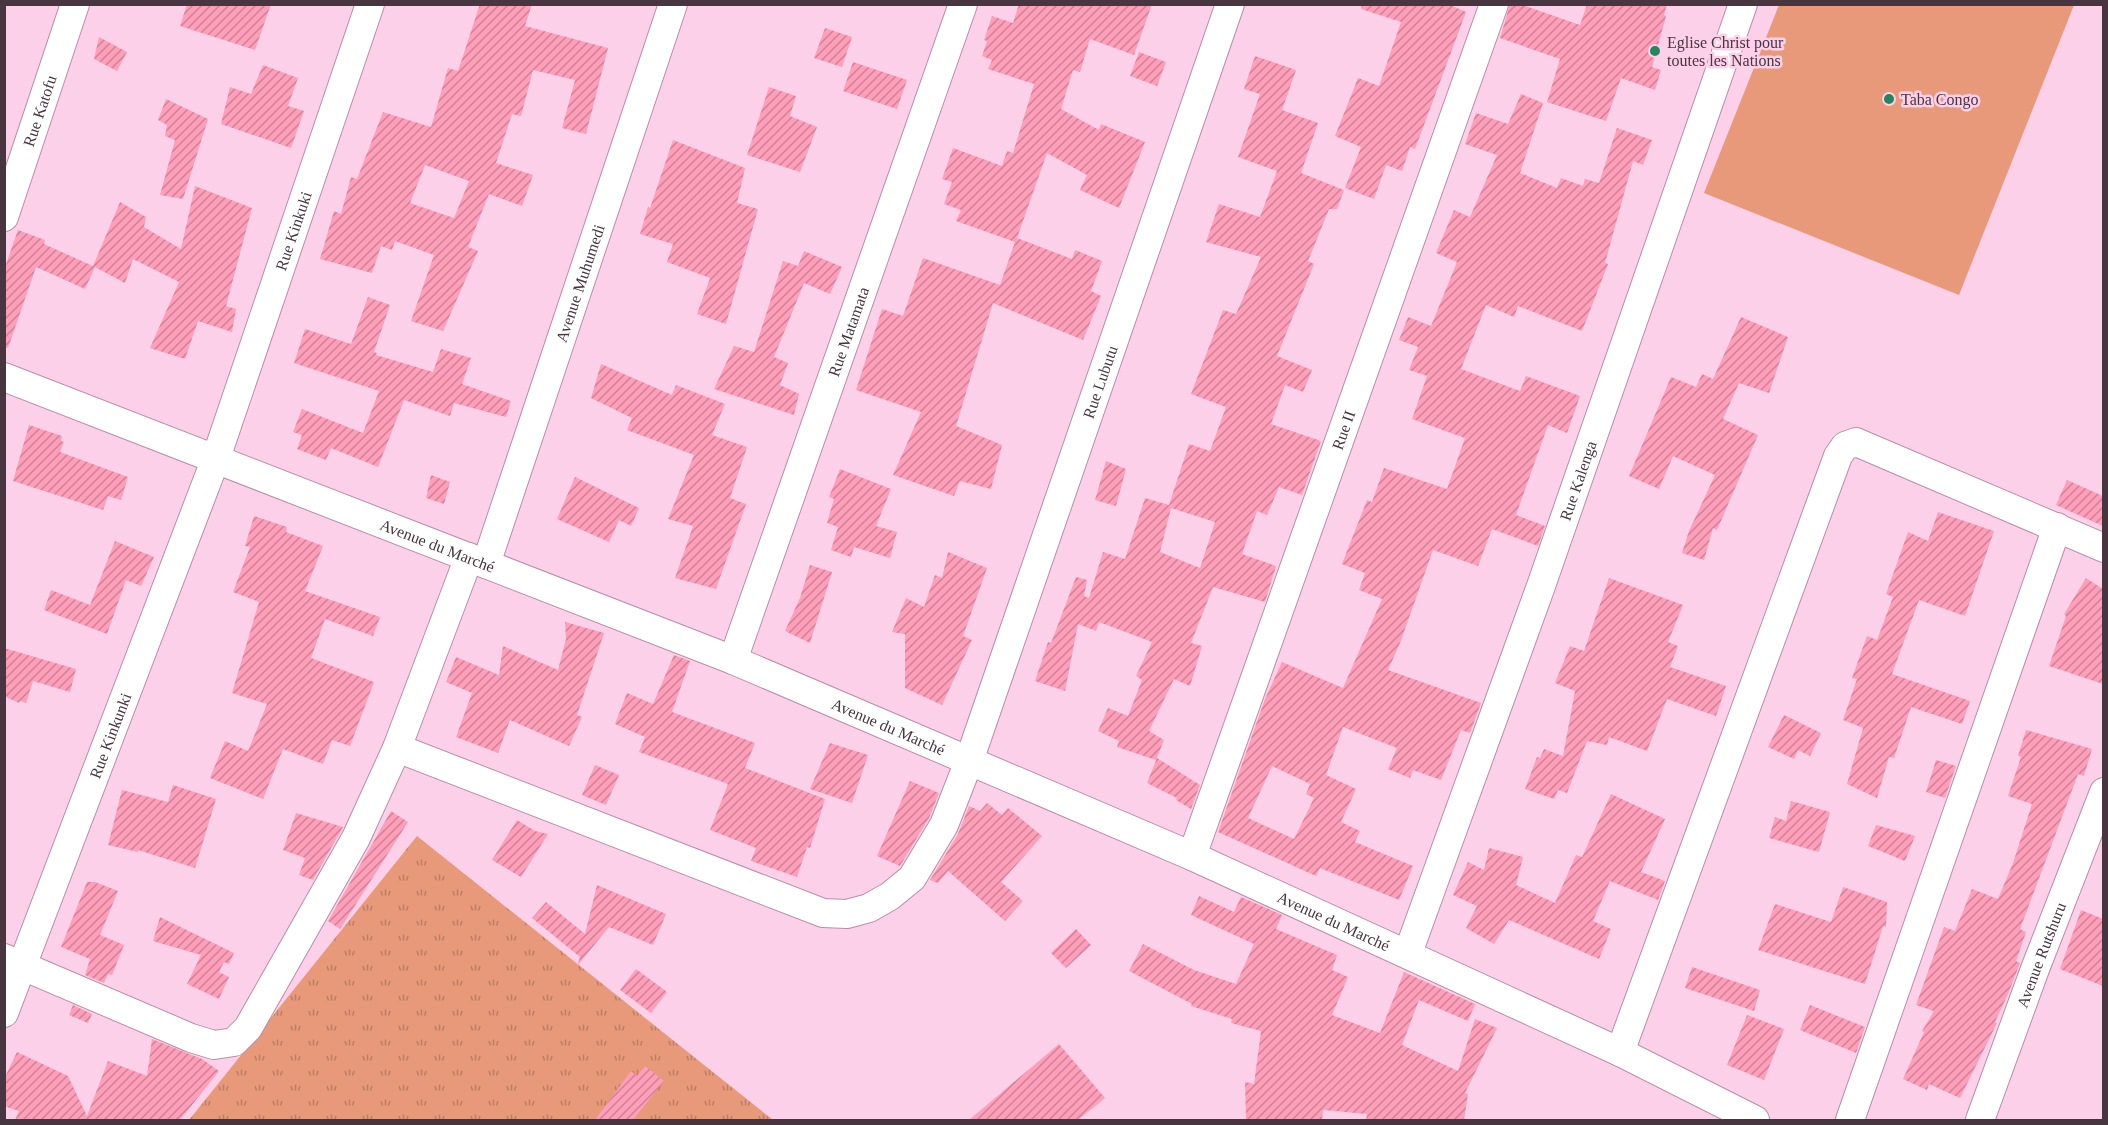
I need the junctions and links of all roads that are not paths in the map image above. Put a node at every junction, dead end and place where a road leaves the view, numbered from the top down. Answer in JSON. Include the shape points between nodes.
{"nodes":[{"id":1,"x":75,"y":4,"type":"edge"},
{"id":2,"x":369,"y":4,"type":"edge"},
{"id":3,"x":673,"y":4,"type":"edge"},
{"id":4,"x":963,"y":4,"type":"edge"},
{"id":5,"x":1230,"y":4,"type":"edge"},
{"id":6,"x":1494,"y":4,"type":"edge"},
{"id":7,"x":1743,"y":4,"type":"edge"},
{"id":8,"x":4,"y":217,"type":"edge"},
{"id":9,"x":4,"y":377,"type":"edge"},
{"id":10,"x":216,"y":458,"type":"junction"},
{"id":11,"x":2057,"y":527,"type":"junction"},
{"id":12,"x":2103,"y":548,"type":"edge"},
{"id":13,"x":478,"y":561,"type":"junction"},
{"id":14,"x":733,"y":660,"type":"junction"},
{"id":15,"x":397,"y":748,"type":"junction"},
{"id":16,"x":969,"y":761,"type":"junction"},
{"id":17,"x":2103,"y":792,"type":"edge"},
{"id":18,"x":1192,"y":856,"type":"junction"},
{"id":19,"x":1408,"y":953,"type":"junction"},
{"id":20,"x":14,"y":961,"type":"edge"},
{"id":21,"x":4,"y":1013,"type":"edge"},
{"id":22,"x":1620,"y":1052,"type":"junction"},
{"id":23,"x":1755,"y":1120,"type":"edge"},
{"id":24,"x":1850,"y":1120,"type":"edge"},
{"id":25,"x":1980,"y":1120,"type":"edge"}],
"edges":[{"from":1,"to":8,"type":"street","name":"Rue Katofu"},
{"from":2,"to":10,"type":"street","name":"Rue Kinkuki"},
{"from":3,"to":13,"type":"street","name":"Avenue Muhumedi"},
{"from":4,"to":14,"type":"street","name":"Rue Matamata"},
{"from":5,"to":16,"type":"street","name":"Rue Lubutu"},
{"from":6,"to":18,"type":"street","name":"Rue II"},
{"from":7,"to":19,"type":"street","name":"Rue Kalenga","via":[[1541,586]]},
{"from":9,"to":10,"type":"street","name":"Avenue du Marché"},
{"from":10,"to":13,"type":"street","name":"Avenue du Marché"},
{"from":10,"to":20,"type":"street","name":"Rue Kinkunki"},
{"from":11,"to":12,"type":"street"},
{"from":11,"to":22,"type":"street","via":[[1856,442],[1845,446],[1834,467]]},
{"from":11,"to":24,"type":"street"},
{"from":13,"to":14,"type":"street","name":"Avenue du Marché"},
{"from":13,"to":15,"type":"street","name":"Avenue Muhumedi"},
{"from":14,"to":16,"type":"street","name":"Avenue du Marché"},
{"from":15,"to":16,"type":"street","name":"Rue Lubutu","via":[[823,913],[847,914],[869,908],[912,878],[944,825]]},
{"from":15,"to":20,"type":"street","name":"Avenue Muhumedi","via":[[356,838],[248,1028],[234,1042],[214,1046],[191,1038]]},
{"from":16,"to":18,"type":"street","name":"Avenue du Marché"},
{"from":17,"to":25,"type":"street","name":"Avenue Rutshuru"},
{"from":18,"to":19,"type":"street","name":"Avenue du Marché"},
{"from":19,"to":22,"type":"street","name":"Avenue du Marché"},
{"from":20,"to":21,"type":"street","name":"Rue Kinkunki"},
{"from":22,"to":23,"type":"street","name":"Avenue du Marché"}]}
